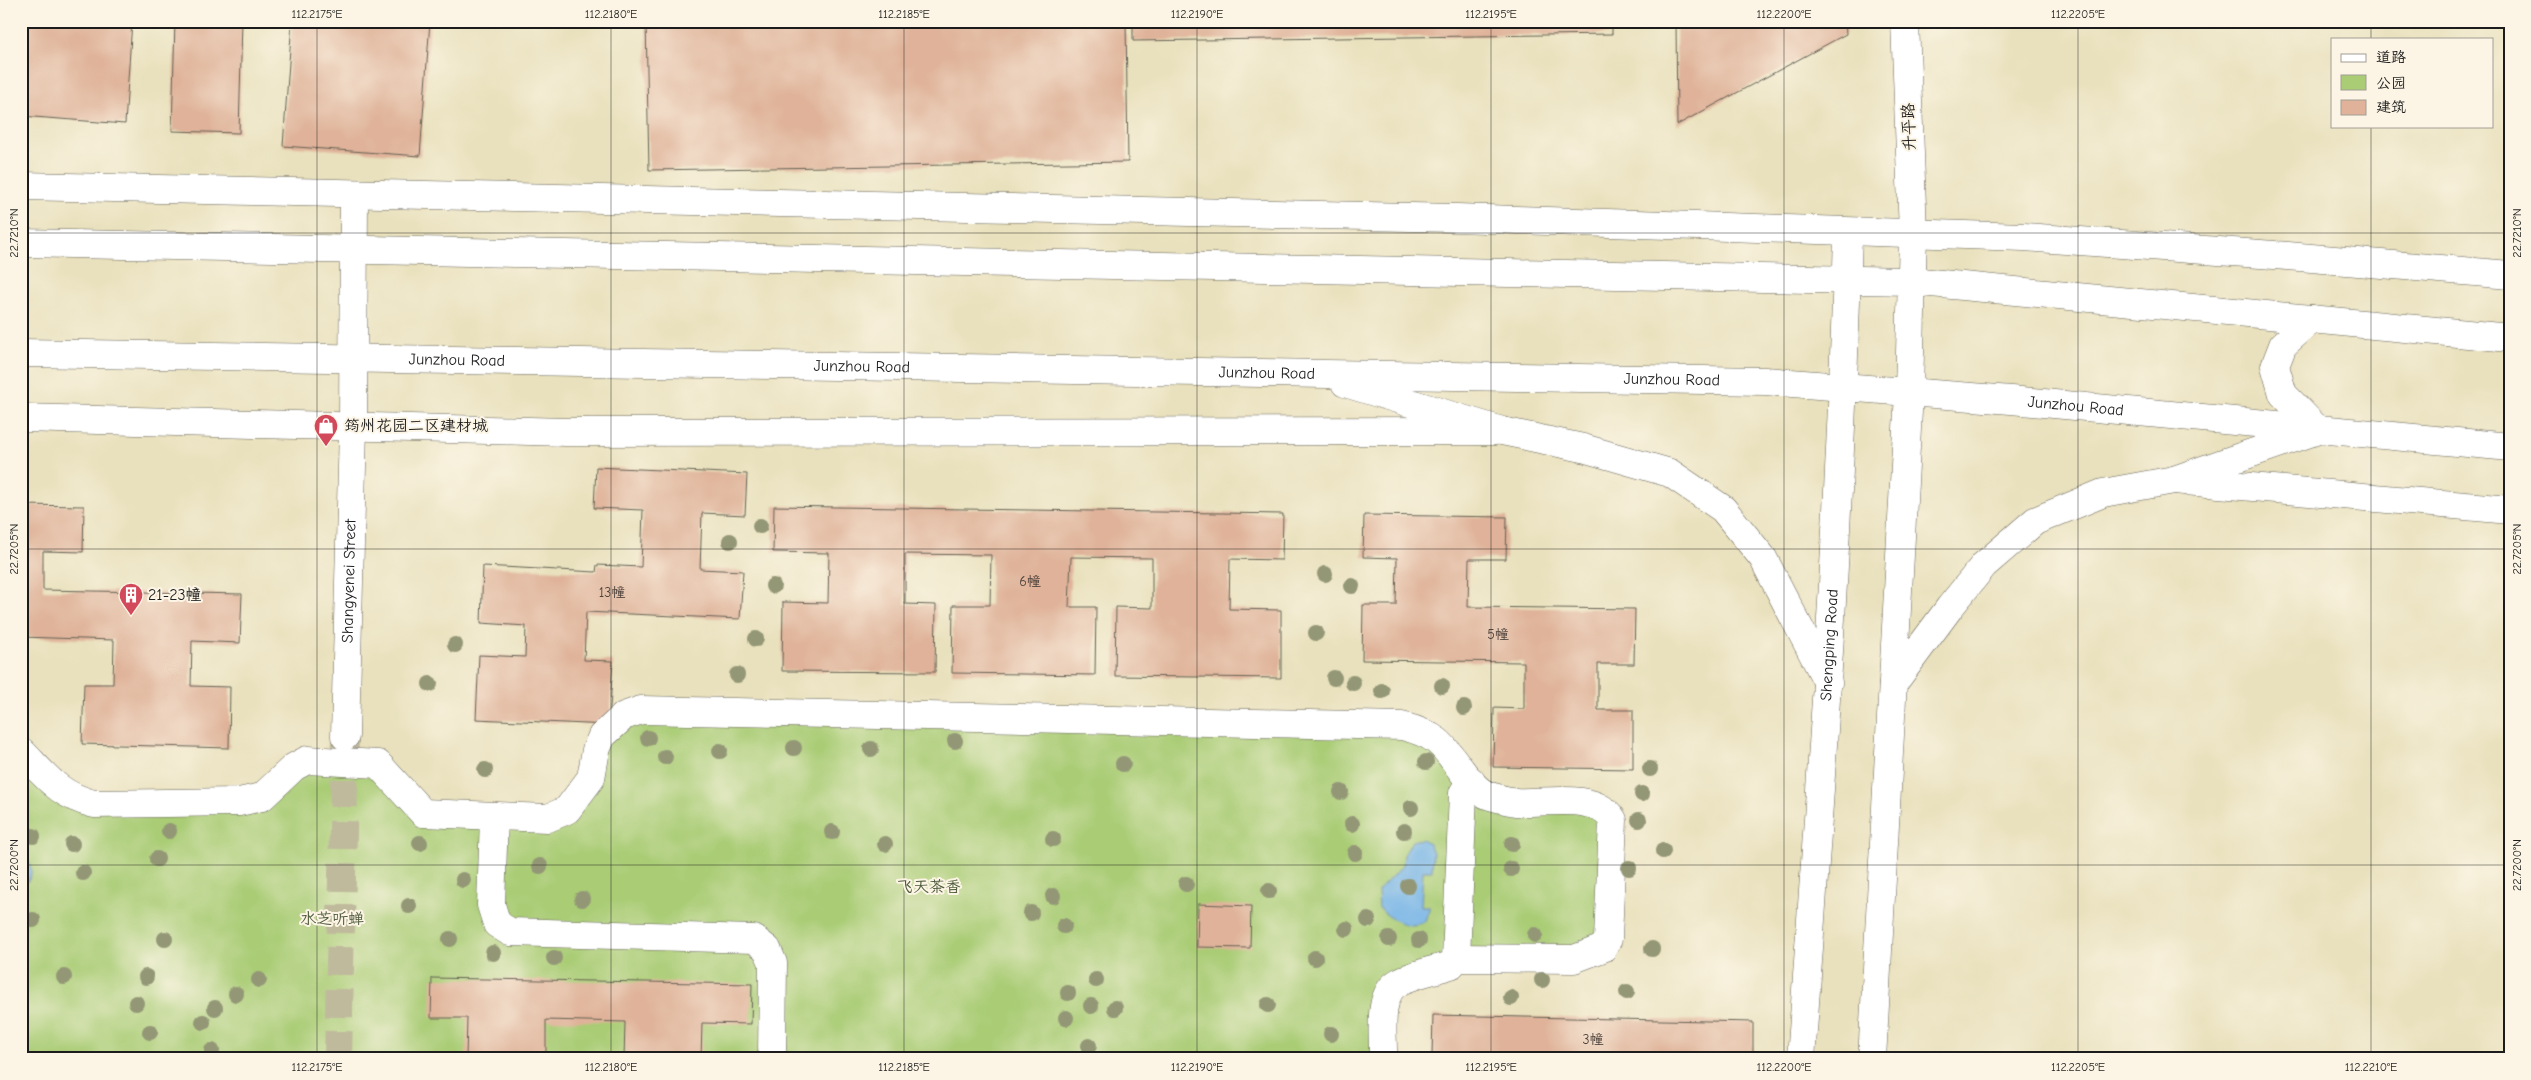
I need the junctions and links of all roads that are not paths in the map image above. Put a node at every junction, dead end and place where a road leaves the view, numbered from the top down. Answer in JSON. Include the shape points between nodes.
{"nodes":[{"id":1,"x":1905,"y":21,"type":"edge"},
{"id":2,"x":21,"y":186,"type":"edge"},
{"id":3,"x":354,"y":194,"type":"junction"},
{"id":4,"x":1848,"y":232,"type":"junction"},
{"id":5,"x":1913,"y":234,"type":"junction"},
{"id":6,"x":21,"y":242,"type":"edge"},
{"id":7,"x":354,"y":249,"type":"junction"},
{"id":8,"x":2510,"y":276,"type":"edge"},
{"id":9,"x":1846,"y":280,"type":"junction"},
{"id":10,"x":1910,"y":281,"type":"junction"},
{"id":11,"x":2312,"y":320,"type":"junction"},
{"id":12,"x":2510,"y":338,"type":"edge"},
{"id":13,"x":21,"y":353,"type":"edge"},
{"id":14,"x":353,"y":359,"type":"junction"},
{"id":15,"x":1315,"y":374,"type":"junction"},
{"id":16,"x":1844,"y":388,"type":"junction"},
{"id":17,"x":1909,"y":393,"type":"junction"},
{"id":18,"x":21,"y":418,"type":"edge"},
{"id":19,"x":353,"y":428,"type":"junction"},
{"id":20,"x":2318,"y":430,"type":"junction"},
{"id":21,"x":1502,"y":431,"type":"junction"},
{"id":22,"x":2510,"y":447,"type":"edge"},
{"id":23,"x":2174,"y":480,"type":"junction"},
{"id":24,"x":2510,"y":510,"type":"edge"},
{"id":25,"x":1828,"y":683,"type":"junction"},
{"id":26,"x":1893,"y":684,"type":"junction"},
{"id":27,"x":345,"y":736,"type":"tunnel mouth"},
{"id":28,"x":21,"y":751,"type":"edge"},
{"id":29,"x":1471,"y":781,"type":"junction"},
{"id":30,"x":494,"y":817,"type":"junction"},
{"id":31,"x":1456,"y":958,"type":"junction"},
{"id":32,"x":772,"y":1059,"type":"edge"},
{"id":33,"x":1383,"y":1059,"type":"edge"},
{"id":34,"x":1801,"y":1059,"type":"edge"},
{"id":35,"x":1872,"y":1059,"type":"edge"}],
"edges":[{"from":1,"to":5,"type":"main road","name":"升平路"},
{"from":2,"to":3,"type":"main road"},
{"from":3,"to":4,"type":"main road","via":[[1457,218]]},
{"from":3,"to":7,"type":"main road","name":"Shangyenei Street"},
{"from":4,"to":5,"type":"main road"},
{"from":4,"to":9,"type":"main road","name":"Shengping Road"},
{"from":5,"to":8,"type":"main road","via":[[2024,237]]},
{"from":5,"to":10,"type":"main road"},
{"from":6,"to":7,"type":"main road"},
{"from":7,"to":9,"type":"main road"},
{"from":7,"to":14,"type":"main road","name":"Shangyenei Street"},
{"from":9,"to":10,"type":"main road"},
{"from":9,"to":16,"type":"main road","name":"Shengping Road"},
{"from":10,"to":11,"type":"main road"},
{"from":10,"to":17,"type":"main road"},
{"from":11,"to":12,"type":"main road"},
{"from":11,"to":20,"type":"main road","via":[[2283,345],[2275,366],[2283,394]]},
{"from":13,"to":14,"type":"main road","name":"Junzhou Road"},
{"from":14,"to":15,"type":"main road","name":"Junzhou Road"},
{"from":14,"to":19,"type":"main road","name":"Shangyenei Street"},
{"from":15,"to":16,"type":"main road","name":"Junzhou Road","via":[[1765,381]]},
{"from":15,"to":21,"type":"main road"},
{"from":16,"to":17,"type":"main road","name":"Junzhou Road"},
{"from":16,"to":25,"type":"main road","name":"Shengping Road"},
{"from":17,"to":20,"type":"main road","name":"Junzhou Road"},
{"from":17,"to":26,"type":"main road"},
{"from":18,"to":19,"type":"main road"},
{"from":19,"to":21,"type":"main road","via":[[566,432]]},
{"from":19,"to":27,"type":"main road","name":"Shangyenei Street"},
{"from":20,"to":22,"type":"main road","name":"Junzhou Road"},
{"from":20,"to":23,"type":"main road"},
{"from":21,"to":25,"type":"main road","via":[[1583,448],[1670,473],[1723,509],[1763,558]]},
{"from":23,"to":24,"type":"main road"},
{"from":23,"to":26,"type":"main road","via":[[2103,493],[2035,521],[1984,565]]},
{"from":25,"to":34,"type":"main road","name":"Shengping Road"},
{"from":26,"to":35,"type":"main road"},
{"from":28,"to":30,"type":"main road","via":[[60,790],[75,799],[94,804],[239,802],[262,797],[294,767],[307,760],[378,764],[423,813]]},
{"from":29,"to":30,"type":"main road","via":[[1437,741],[1402,726],[641,710],[624,716],[602,736],[591,778],[567,810],[548,818]]},
{"from":29,"to":31,"type":"main road","via":[[1463,793]]},
{"from":29,"to":31,"type":"main road","via":[[1486,794],[1514,802],[1588,803],[1608,812],[1613,820],[1608,939],[1604,948],[1574,959]]},
{"from":30,"to":32,"type":"main road","via":[[492,905],[497,924],[510,932],[754,939],[767,949],[773,963]]},
{"from":31,"to":33,"type":"main road","via":[[1451,965],[1399,982],[1389,990],[1385,1003]]}]}
